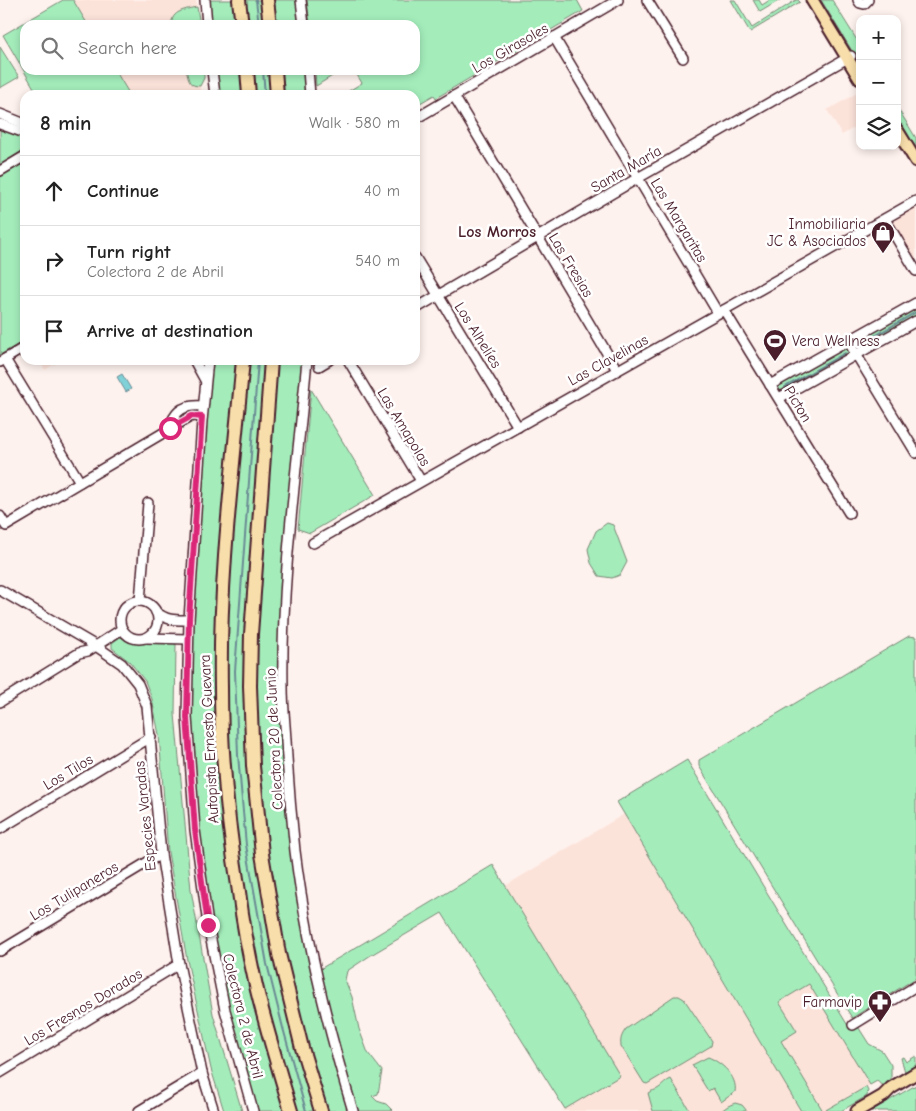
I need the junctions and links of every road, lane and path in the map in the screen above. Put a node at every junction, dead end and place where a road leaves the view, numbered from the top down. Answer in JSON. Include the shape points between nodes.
{"nodes":[{"id":1,"x":205,"y":0,"type":"edge"},
{"id":2,"x":239,"y":0,"type":"edge"},
{"id":3,"x":267,"y":0,"type":"edge"},
{"id":4,"x":301,"y":0,"type":"edge"},
{"id":5,"x":618,"y":0,"type":"edge"},
{"id":6,"x":647,"y":0,"type":"edge"},
{"id":7,"x":812,"y":0,"type":"edge"},
{"id":8,"x":818,"y":0,"type":"edge"},
{"id":9,"x":858,"y":0,"type":"edge"},
{"id":10,"x":868,"y":0,"type":"edge"},
{"id":11,"x":207,"y":20,"type":"edge"},
{"id":12,"x":241,"y":20,"type":"edge"},
{"id":13,"x":269,"y":20,"type":"edge"},
{"id":14,"x":303,"y":20,"type":"edge"},
{"id":15,"x":554,"y":37,"type":"junction"},
{"id":16,"x":849,"y":57,"type":"junction"},
{"id":17,"x":683,"y":58,"type":"dead end"},
{"id":18,"x":856,"y":64,"type":"edge"},
{"id":19,"x":856,"y":71,"type":"edge"},
{"id":20,"x":212,"y":75,"type":"edge"},
{"id":21,"x":247,"y":75,"type":"edge"},
{"id":22,"x":275,"y":75,"type":"edge"},
{"id":23,"x":308,"y":75,"type":"edge"},
{"id":24,"x":214,"y":90,"type":"edge"},
{"id":25,"x":249,"y":90,"type":"edge"},
{"id":26,"x":277,"y":90,"type":"edge"},
{"id":27,"x":310,"y":90,"type":"edge"},
{"id":28,"x":454,"y":96,"type":"junction"},
{"id":29,"x":0,"y":114,"type":"edge"},
{"id":30,"x":420,"y":116,"type":"edge"},
{"id":31,"x":20,"y":122,"type":"edge"},
{"id":32,"x":0,"y":124,"type":"edge"},
{"id":33,"x":20,"y":132,"type":"edge"},
{"id":34,"x":901,"y":137,"type":"edge"},
{"id":35,"x":901,"y":148,"type":"edge"},
{"id":36,"x":20,"y":159,"type":"edge"},
{"id":37,"x":916,"y":161,"type":"edge"},
{"id":38,"x":0,"y":171,"type":"edge"},
{"id":39,"x":916,"y":172,"type":"edge"},
{"id":40,"x":638,"y":178,"type":"junction"},
{"id":41,"x":916,"y":201,"type":"edge"},
{"id":42,"x":885,"y":219,"type":"junction"},
{"id":43,"x":538,"y":237,"type":"junction"},
{"id":44,"x":420,"y":265,"type":"edge"},
{"id":45,"x":916,"y":271,"type":"edge"},
{"id":46,"x":438,"y":296,"type":"junction"},
{"id":47,"x":916,"y":303,"type":"edge"},
{"id":48,"x":420,"y":306,"type":"edge"},
{"id":49,"x":721,"y":311,"type":"junction"},
{"id":50,"x":916,"y":322,"type":"edge"},
{"id":51,"x":848,"y":341,"type":"junction"},
{"id":52,"x":20,"y":350,"type":"edge"},
{"id":53,"x":856,"y":355,"type":"junction"},
{"id":54,"x":3,"y":360,"type":"edge"},
{"id":55,"x":197,"y":365,"type":"edge"},
{"id":56,"x":206,"y":365,"type":"edge"},
{"id":57,"x":243,"y":365,"type":"edge"},
{"id":58,"x":271,"y":365,"type":"edge"},
{"id":59,"x":307,"y":365,"type":"edge"},
{"id":60,"x":351,"y":365,"type":"edge"},
{"id":61,"x":617,"y":370,"type":"junction"},
{"id":62,"x":206,"y":380,"type":"junction"},
{"id":63,"x":770,"y":384,"type":"junction"},
{"id":64,"x":779,"y":398,"type":"junction"},
{"id":65,"x":203,"y":406,"type":"junction"},
{"id":66,"x":202,"y":417,"type":"junction"},
{"id":67,"x":171,"y":424,"type":"junction"},
{"id":68,"x":518,"y":426,"type":"junction"},
{"id":69,"x":916,"y":453,"type":"edge"},
{"id":70,"x":80,"y":482,"type":"junction"},
{"id":71,"x":421,"y":482,"type":"junction"},
{"id":72,"x":148,"y":503,"type":"dead end"},
{"id":73,"x":849,"y":513,"type":"dead end"},
{"id":74,"x":0,"y":516,"type":"edge"},
{"id":75,"x":313,"y":543,"type":"dead end"},
{"id":76,"x":0,"y":590,"type":"edge"},
{"id":77,"x":140,"y":601,"type":"junction"},
{"id":78,"x":156,"y":612,"type":"junction"},
{"id":79,"x":189,"y":620,"type":"junction"},
{"id":80,"x":122,"y":629,"type":"junction"},
{"id":81,"x":146,"y":638,"type":"junction"},
{"id":82,"x":188,"y":639,"type":"junction"},
{"id":83,"x":92,"y":649,"type":"junction"},
{"id":84,"x":0,"y":702,"type":"edge"},
{"id":85,"x":0,"y":708,"type":"edge"},
{"id":86,"x":151,"y":738,"type":"junction"},
{"id":87,"x":0,"y":829,"type":"edge"},
{"id":88,"x":161,"y":854,"type":"junction"},
{"id":89,"x":0,"y":951,"type":"edge"},
{"id":90,"x":179,"y":964,"type":"junction"},
{"id":91,"x":916,"y":986,"type":"edge"},
{"id":92,"x":853,"y":1025,"type":"dead end"},
{"id":93,"x":0,"y":1073,"type":"edge"},
{"id":94,"x":202,"y":1073,"type":"junction"},
{"id":95,"x":916,"y":1073,"type":"edge"},
{"id":96,"x":916,"y":1079,"type":"edge"},
{"id":97,"x":883,"y":1096,"type":"junction"},
{"id":98,"x":139,"y":1111,"type":"edge"},
{"id":99,"x":214,"y":1111,"type":"edge"},
{"id":100,"x":253,"y":1111,"type":"edge"},
{"id":101,"x":291,"y":1111,"type":"edge"},
{"id":102,"x":321,"y":1111,"type":"edge"},
{"id":103,"x":353,"y":1111,"type":"edge"},
{"id":104,"x":857,"y":1111,"type":"edge"}],
"edges":[{"from":1,"to":11,"type":"street"},
{"from":2,"to":12,"type":"highway"},
{"from":3,"to":13,"type":"highway"},
{"from":4,"to":14,"type":"street"},
{"from":5,"to":15,"type":"street","name":"Los Girasoles"},
{"from":6,"to":17,"type":"street"},
{"from":7,"to":16,"type":"main road"},
{"from":8,"to":16,"type":"main road"},
{"from":9,"to":10,"type":"street","via":[[864,4]]},
{"from":15,"to":28,"type":"street","name":"Los Girasoles"},
{"from":15,"to":40,"type":"street","name":"Las Margaritas"},
{"from":16,"to":18,"type":"main road"},
{"from":16,"to":19,"type":"main road"},
{"from":16,"to":40,"type":"street","name":"Santa María"},
{"from":20,"to":24,"type":"street"},
{"from":21,"to":25,"type":"highway"},
{"from":22,"to":26,"type":"highway"},
{"from":23,"to":27,"type":"street"},
{"from":28,"to":30,"type":"street","name":"Los Girasoles"},
{"from":28,"to":43,"type":"street","name":"Las Fresias"},
{"from":29,"to":31,"type":"street"},
{"from":32,"to":33,"type":"street"},
{"from":34,"to":37,"type":"main road"},
{"from":35,"to":39,"type":"main road"},
{"from":36,"to":38,"type":"street"},
{"from":40,"to":43,"type":"street","name":"Santa María"},
{"from":40,"to":49,"type":"street","name":"Las Margaritas"},
{"from":41,"to":42,"type":"street","name":"Las Clavelinas"},
{"from":42,"to":45,"type":"street"},
{"from":42,"to":49,"type":"street","name":"Las Clavelinas"},
{"from":43,"to":46,"type":"street","name":"Santa María"},
{"from":43,"to":61,"type":"street","name":"Las Fresias"},
{"from":44,"to":46,"type":"street","name":"Los Alhelíes"},
{"from":46,"to":48,"type":"street","name":"Santa María"},
{"from":46,"to":68,"type":"street","name":"Los Alhelíes"},
{"from":47,"to":51,"type":"street"},
{"from":49,"to":61,"type":"street","name":"Las Clavelinas"},
{"from":49,"to":63,"type":"street","name":"Picton"},
{"from":50,"to":53,"type":"street"},
{"from":51,"to":53,"type":"street"},
{"from":51,"to":63,"type":"street"},
{"from":52,"to":54,"type":"street"},
{"from":53,"to":64,"type":"street"},
{"from":53,"to":69,"type":"street"},
{"from":54,"to":70,"type":"street"},
{"from":55,"to":62,"type":"street"},
{"from":56,"to":62,"type":"street","name":"Colectora 2 de Abril"},
{"from":57,"to":101,"type":"highway","name":"Autopista Ernesto Guevara","via":[[224,562],[222,731],[228,815],[242,916],[256,985]]},
{"from":58,"to":102,"type":"highway","via":[[251,634],[253,766],[262,854],[279,954]]},
{"from":59,"to":103,"type":"street","name":"Colectora 20 de Junio","via":[[284,620],[283,687],[287,752],[295,850],[305,916],[329,1025]]},
{"from":60,"to":71,"type":"street","name":"Las Amapolas"},
{"from":61,"to":68,"type":"street","name":"Las Clavelinas"},
{"from":62,"to":65,"type":"street","name":"Colectora 2 de Abril"},
{"from":63,"to":64,"type":"street","name":"Picton"},
{"from":64,"to":73,"type":"street","name":"Picton"},
{"from":65,"to":66,"type":"street","name":"Colectora 2 de Abril"},
{"from":65,"to":67,"type":"street","via":[[191,405],[177,413]]},
{"from":66,"to":67,"type":"street","via":[[192,416]]},
{"from":66,"to":79,"type":"street","name":"Colectora 2 de Abril"},
{"from":67,"to":70,"type":"street"},
{"from":68,"to":71,"type":"street","name":"Las Clavelinas"},
{"from":70,"to":74,"type":"street","via":[[6,526]]},
{"from":71,"to":75,"type":"street","name":"Las Clavelinas"},
{"from":72,"to":77,"type":"street"},
{"from":76,"to":83,"type":"street","name":"Especies Varadas"},
{"from":77,"to":78,"type":"street","via":[[150,604]]},
{"from":77,"to":80,"type":"street","via":[[125,608],[120,618]]},
{"from":78,"to":79,"type":"street","via":[[164,618]]},
{"from":78,"to":81,"type":"street","via":[[158,624]]},
{"from":79,"to":82,"type":"street","name":"Colectora 2 de Abril"},
{"from":80,"to":81,"type":"street","via":[[132,638]]},
{"from":80,"to":83,"type":"street"},
{"from":81,"to":82,"type":"street"},
{"from":82,"to":100,"type":"street","name":"Colectora 2 de Abril","via":[[187,717],[195,830],[208,925],[225,1010]]},
{"from":83,"to":84,"type":"street","via":[[79,653]]},
{"from":83,"to":85,"type":"street"},
{"from":83,"to":86,"type":"street","name":"Especies Varadas","via":[[122,664],[138,684],[147,706]]},
{"from":86,"to":87,"type":"street","name":"Los Tilos"},
{"from":86,"to":88,"type":"street","name":"Especies Varadas"},
{"from":88,"to":89,"type":"street","name":"Los Tulipaneros"},
{"from":88,"to":90,"type":"street","name":"Especies Varadas"},
{"from":90,"to":93,"type":"street","name":"Los Fresnos Dorados"},
{"from":90,"to":94,"type":"street","name":"Especies Varadas"},
{"from":91,"to":92,"type":"street"},
{"from":94,"to":98,"type":"street"},
{"from":94,"to":99,"type":"street","name":"Especies Varadas"},
{"from":95,"to":97,"type":"main road"},
{"from":96,"to":97,"type":"main road"},
{"from":97,"to":104,"type":"main road"}]}
